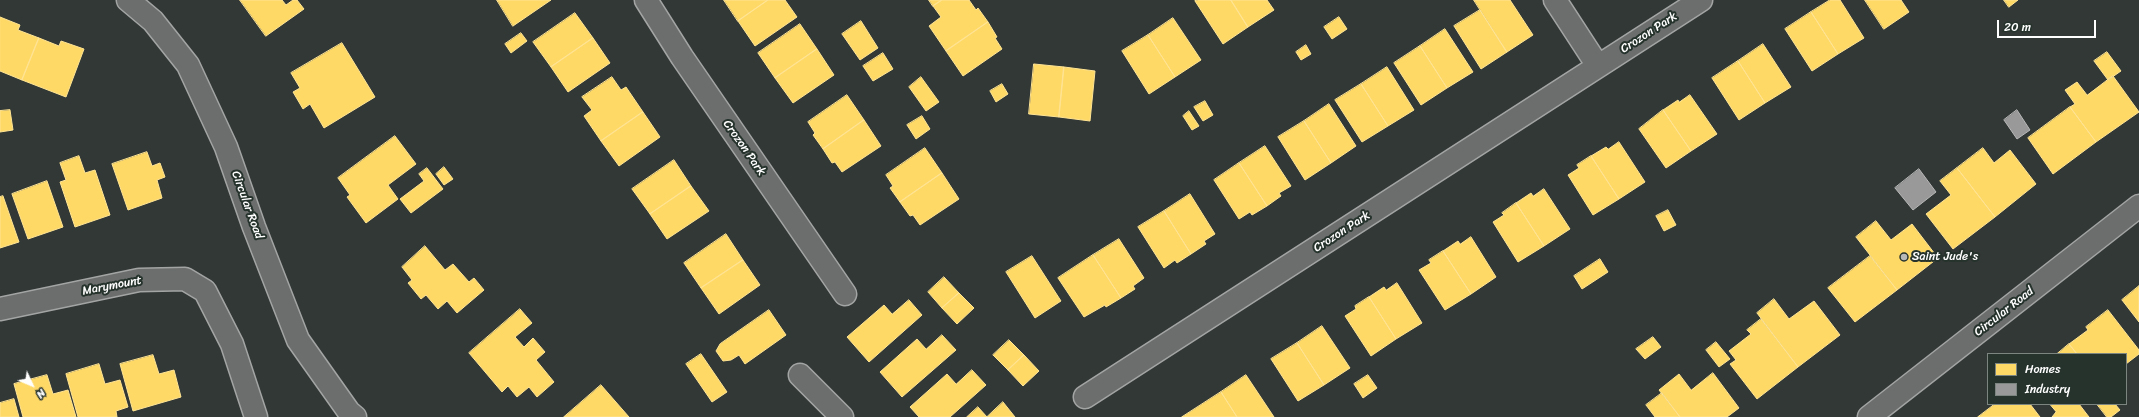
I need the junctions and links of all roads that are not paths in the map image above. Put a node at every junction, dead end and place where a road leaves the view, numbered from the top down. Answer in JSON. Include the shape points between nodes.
{"nodes":[{"id":1,"x":128,"y":0,"type":"edge"},
{"id":2,"x":646,"y":0,"type":"edge"},
{"id":3,"x":1555,"y":0,"type":"edge"},
{"id":4,"x":1700,"y":0,"type":"edge"},
{"id":5,"x":1598,"y":66,"type":"junction"},
{"id":6,"x":2139,"y":206,"type":"edge"},
{"id":7,"x":845,"y":294,"type":"dead end"},
{"id":8,"x":0,"y":309,"type":"edge"},
{"id":9,"x":800,"y":375,"type":"dead end"},
{"id":10,"x":1085,"y":398,"type":"dead end"},
{"id":11,"x":256,"y":417,"type":"edge"},
{"id":12,"x":355,"y":417,"type":"edge"},
{"id":13,"x":842,"y":417,"type":"edge"},
{"id":14,"x":1869,"y":417,"type":"edge"}],
"edges":[{"from":1,"to":12,"type":"street","name":"Circular Road","via":[[153,21],[188,65],[226,147],[298,340]]},
{"from":2,"to":7,"type":"street","name":"Crozon Park","via":[[682,57]]},
{"from":3,"to":5,"type":"street"},
{"from":4,"to":5,"type":"street","name":"Crozon Park"},
{"from":5,"to":10,"type":"street","name":"Crozon Park"},
{"from":6,"to":14,"type":"street","name":"Circular Road"},
{"from":8,"to":11,"type":"street","name":"Marymount","via":[[139,280],[185,279],[205,291],[232,344]]},
{"from":9,"to":13,"type":"street"}]}
